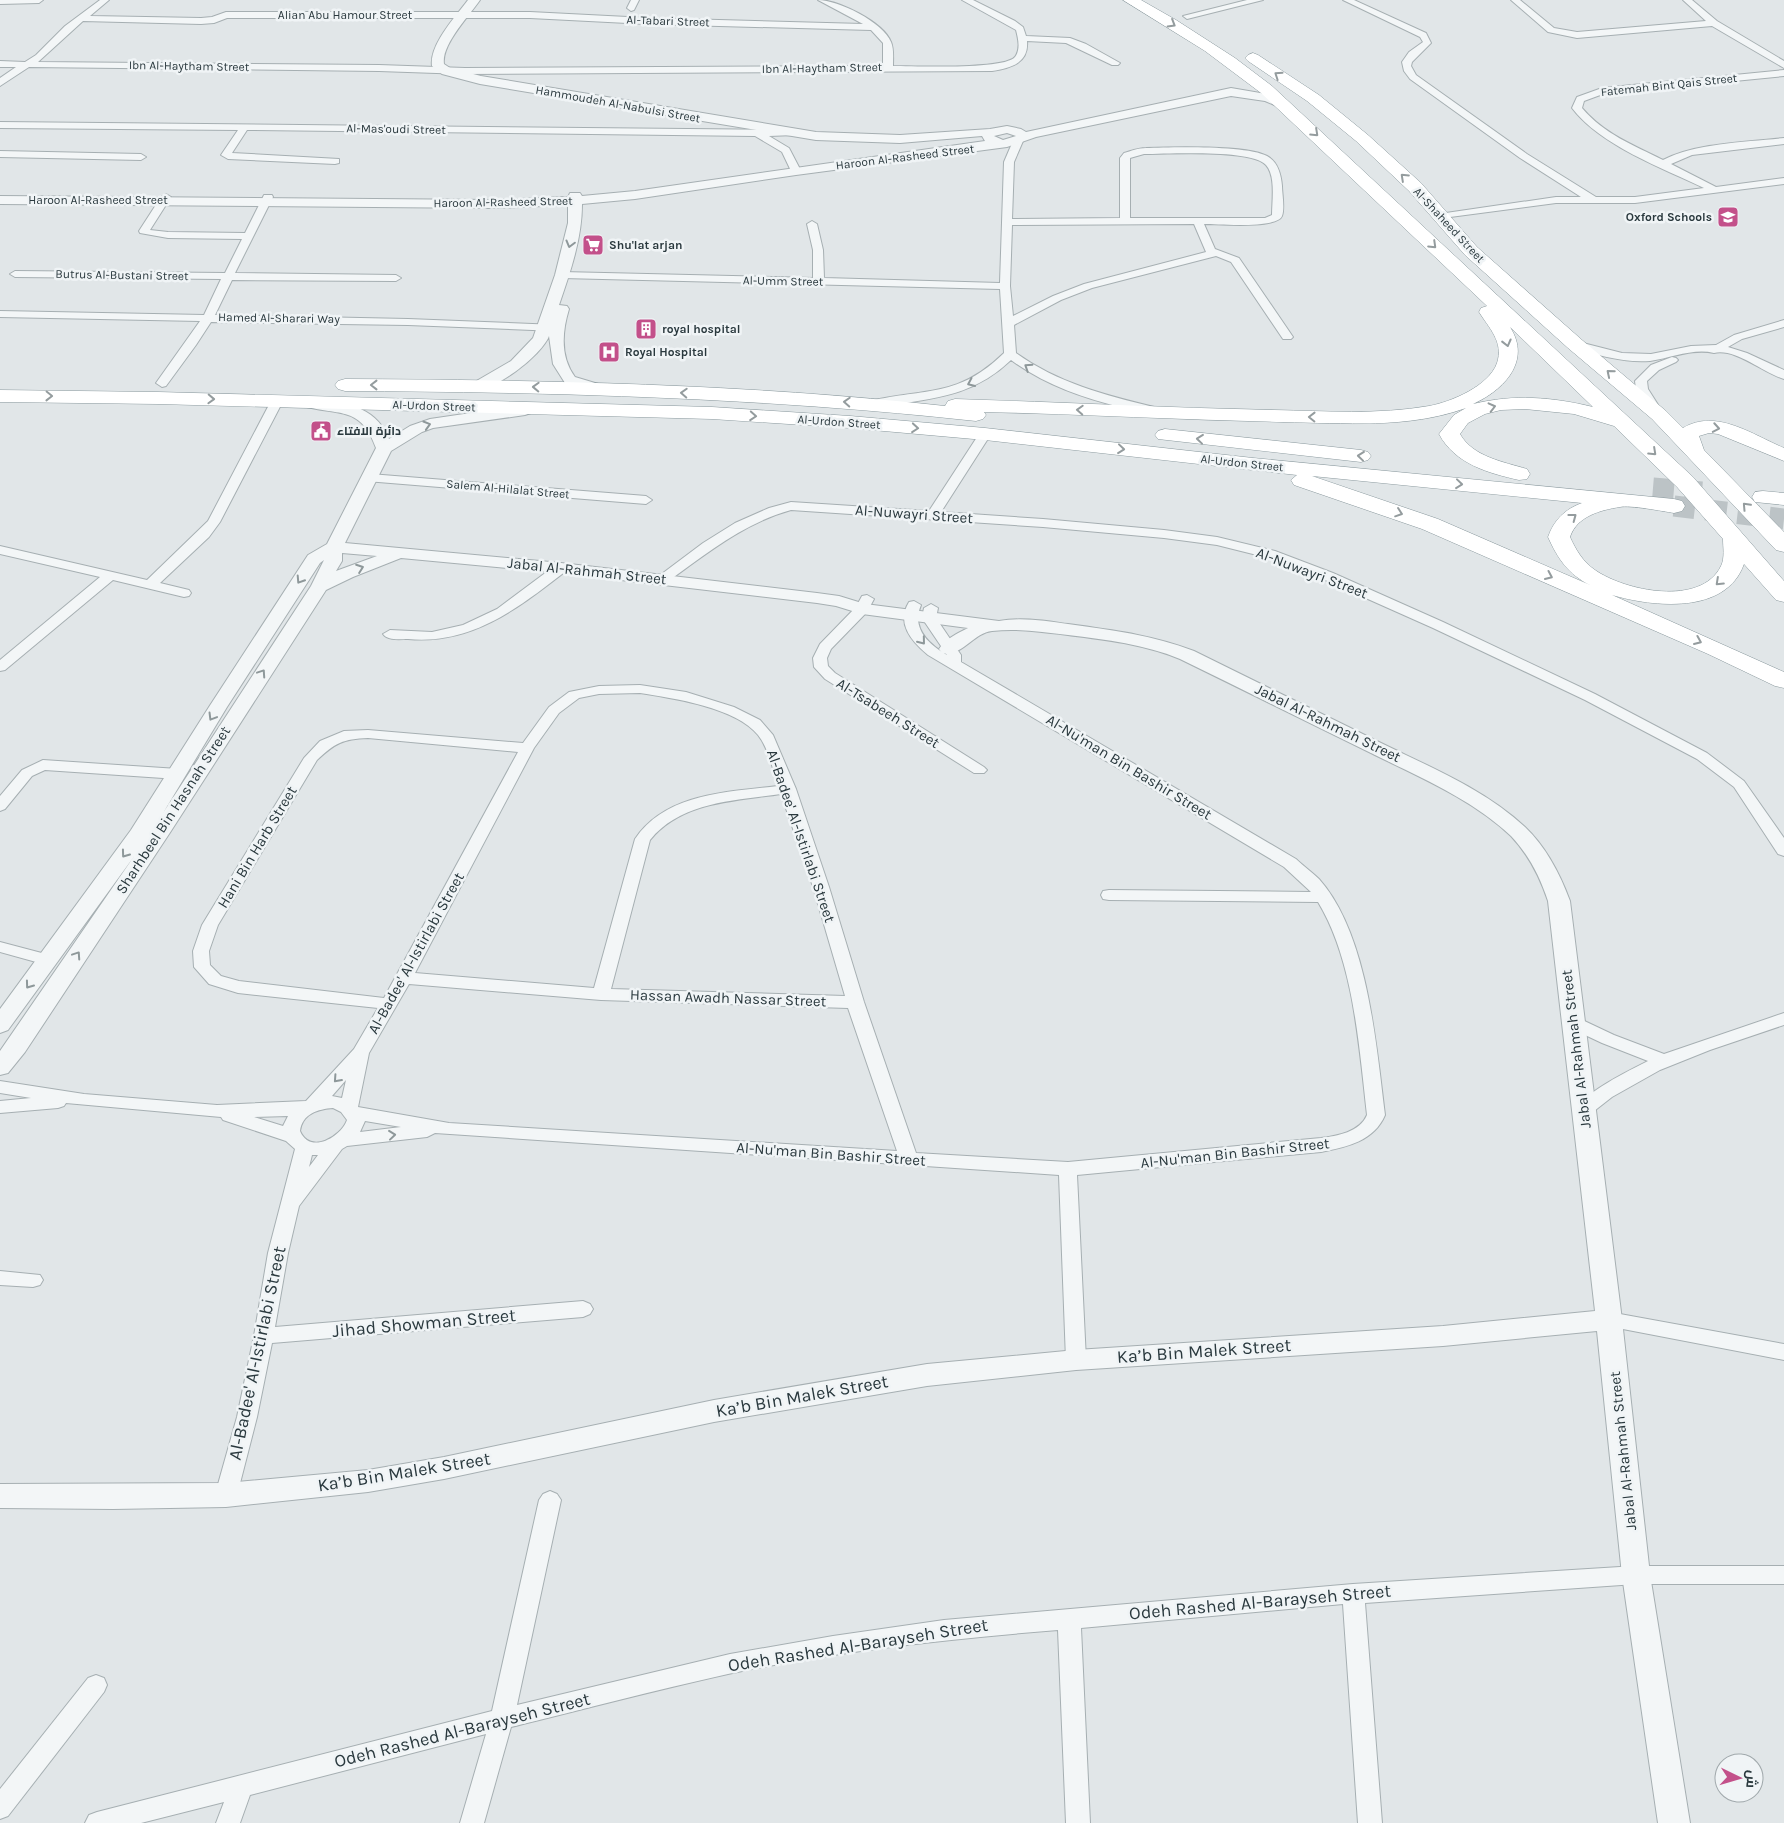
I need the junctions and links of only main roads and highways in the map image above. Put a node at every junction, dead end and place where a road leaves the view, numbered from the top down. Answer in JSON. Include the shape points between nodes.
{"nodes":[{"id":1,"x":1130,"y":0,"type":"edge"},
{"id":2,"x":1155,"y":0,"type":"edge"},
{"id":3,"x":1449,"y":261,"type":"junction"},
{"id":4,"x":0,"y":382,"type":"edge"},
{"id":5,"x":0,"y":396,"type":"edge"},
{"id":6,"x":900,"y":406,"type":"junction"},
{"id":7,"x":1635,"y":436,"type":"junction"},
{"id":8,"x":1694,"y":451,"type":"junction"},
{"id":9,"x":1784,"y":456,"type":"edge"},
{"id":10,"x":1253,"y":464,"type":"junction"},
{"id":11,"x":1519,"y":474,"type":"junction"},
{"id":12,"x":1653,"y":488,"type":"tunnel mouth"},
{"id":13,"x":1630,"y":501,"type":"junction"},
{"id":14,"x":1674,"y":506,"type":"tunnel mouth"},
{"id":15,"x":1734,"y":538,"type":"junction"},
{"id":16,"x":1784,"y":545,"type":"edge"},
{"id":17,"x":1784,"y":595,"type":"edge"},
{"id":18,"x":1784,"y":681,"type":"edge"}],
"edges":[{"from":1,"to":3,"type":"highway","name":"Al-Shaheed Street","one_way":true,"via":[[1178,27],[1232,81],[1284,105]]},
{"from":8,"to":2,"type":"highway","name":"Al-Shaheed Street","one_way":true,"via":[[1659,415],[1471,251],[1408,181],[1362,138],[1313,98],[1186,16]]},
{"from":3,"to":6,"type":"highway","one_way":true,"via":[[1508,341],[1507,361],[1502,372],[1480,393],[1448,407],[1382,416],[1173,415],[979,405]]},
{"from":3,"to":7,"type":"highway","name":"Al-Shaheed Street"},
{"from":6,"to":4,"type":"highway","name":"Al-Urdon Street","one_way":true,"via":[[600,389]]},
{"from":5,"to":10,"type":"highway","name":"Al-Urdon Street","one_way":true,"via":[[712,413],[985,434]]},
{"from":11,"to":6,"type":"highway","name":"Al-Urdon Street","one_way":true},
{"from":11,"to":7,"type":"highway","one_way":true,"via":[[1461,450],[1452,442],[1450,434],[1454,424],[1472,412],[1502,404],[1540,403],[1603,415]]},
{"from":7,"to":15,"type":"highway","name":"Al-Shaheed Street","one_way":true,"via":[[1684,482]]},
{"from":8,"to":9,"type":"highway","one_way":true,"via":[[1688,434],[1693,429],[1711,426]]},
{"from":16,"to":8,"type":"highway","name":"Al-Shaheed Street","one_way":true},
{"from":10,"to":13,"type":"highway","name":"Al-Urdon Street","one_way":true},
{"from":10,"to":18,"type":"highway","one_way":true,"via":[[1430,524]]},
{"from":11,"to":12,"type":"highway","name":"Al-Urdon Street"},
{"from":13,"to":14,"type":"highway","name":"Al-Urdon Street"},
{"from":15,"to":13,"type":"highway","one_way":true,"via":[[1731,568],[1708,591],[1666,598],[1611,588],[1574,566],[1560,544],[1561,530],[1570,518],[1585,509]]},
{"from":15,"to":17,"type":"highway","name":"Al-Shaheed Street"}]}
